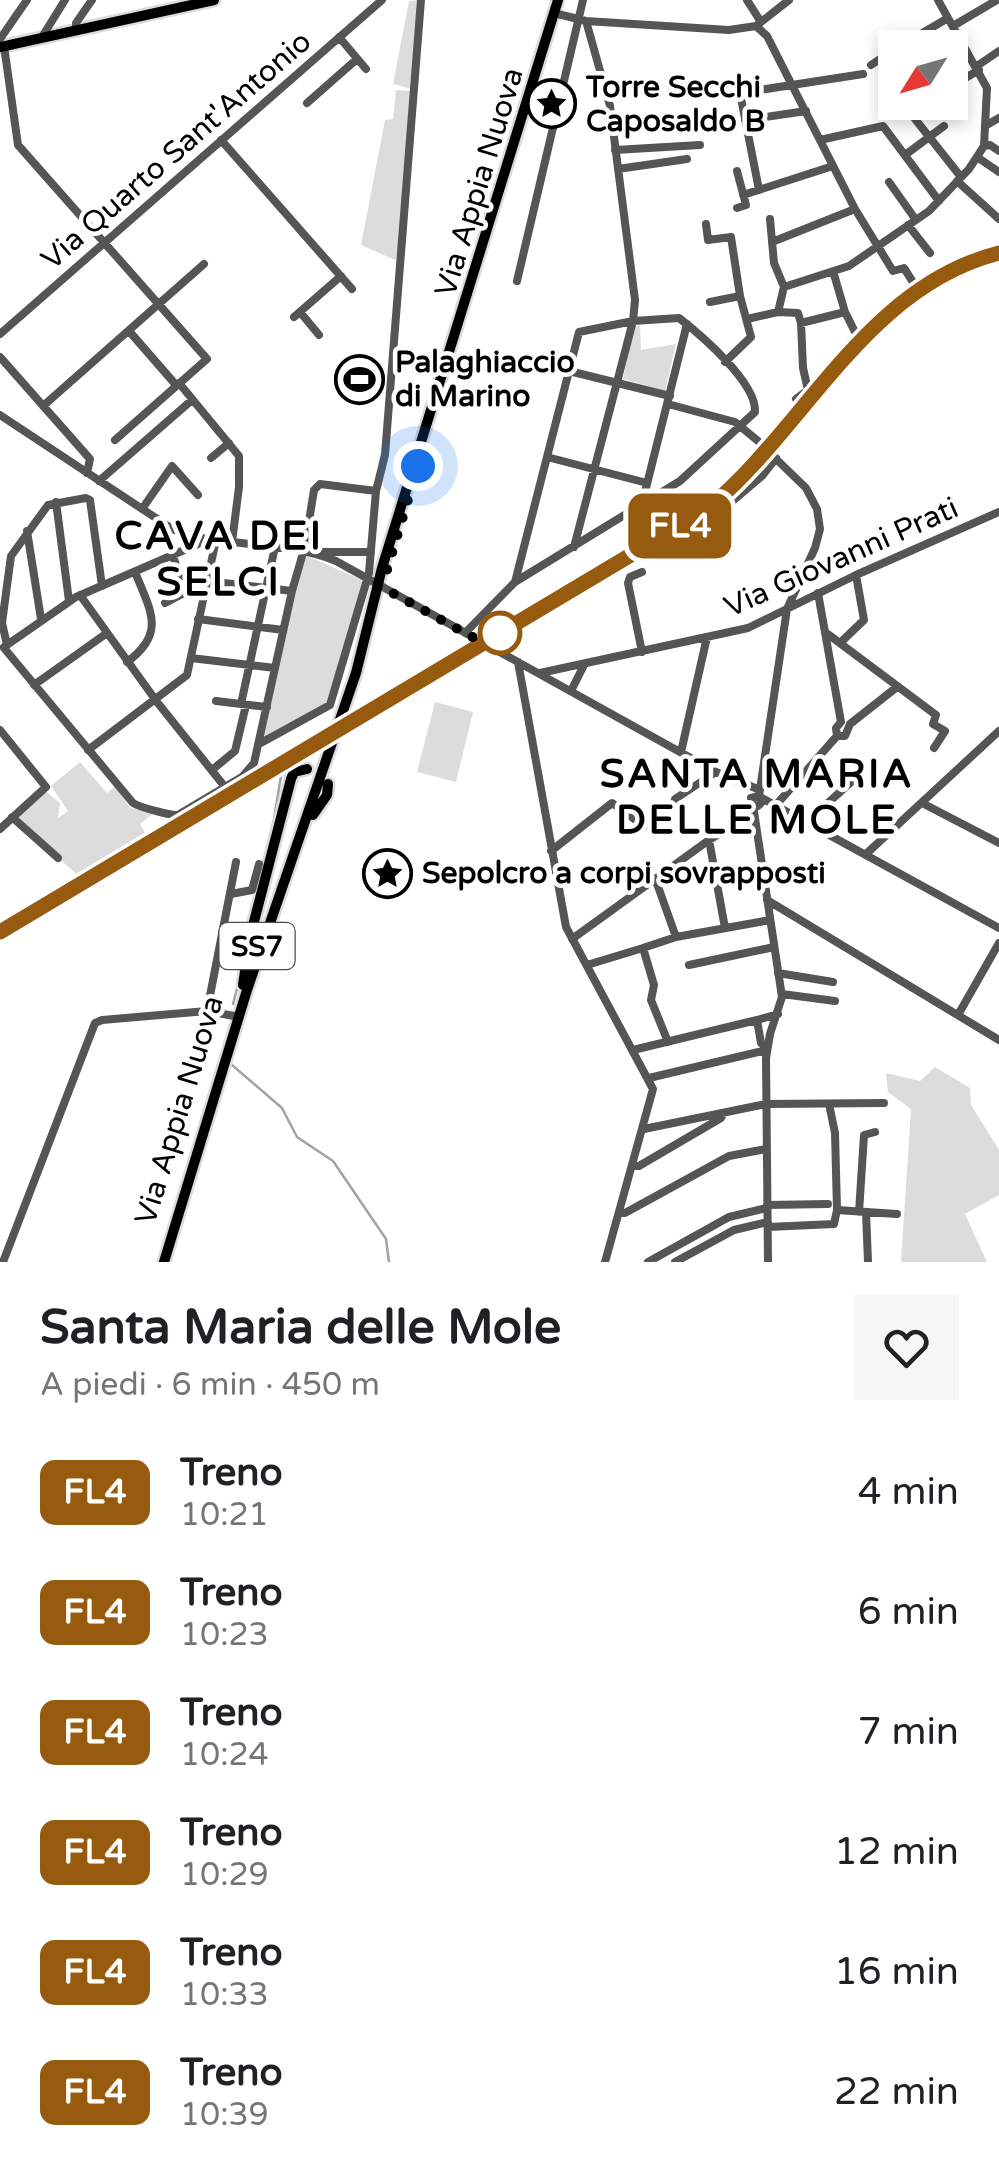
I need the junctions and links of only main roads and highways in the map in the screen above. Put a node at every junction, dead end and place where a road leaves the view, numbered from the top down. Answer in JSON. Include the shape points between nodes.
{"nodes":[{"id":1,"x":558,"y":0,"type":"edge"},
{"id":2,"x":207,"y":1,"type":"edge"},
{"id":3,"x":176,"y":4,"type":"edge"},
{"id":4,"x":1,"y":44,"type":"edge"},
{"id":5,"x":366,"y":634,"type":"junction"},
{"id":6,"x":307,"y":770,"type":"dead end"},
{"id":7,"x":328,"y":784,"type":"dead end"},
{"id":8,"x":306,"y":824,"type":"junction"},
{"id":9,"x":244,"y":986,"type":"junction"},
{"id":10,"x":162,"y":1262,"type":"edge"}],
"edges":[{"from":1,"to":5,"type":"main road","name":"Via Appia Nuova","number":"SS7"},
{"from":2,"to":3,"type":"main road"},
{"from":3,"to":4,"type":"main road"},
{"from":5,"to":8,"type":"main road","name":"Via Appia Nuova","number":"SS7"},
{"from":5,"to":9,"type":"main road","name":"Via Appia Nuova","number":"SS7"},
{"from":6,"to":9,"type":"main road","via":[[291,779]]},
{"from":7,"to":8,"type":"main road"},
{"from":8,"to":10,"type":"main road","name":"Via Appia Nuova","number":"SS7"},
{"from":9,"to":10,"type":"main road","name":"Via Appia Nuova","number":"SS7"}]}
